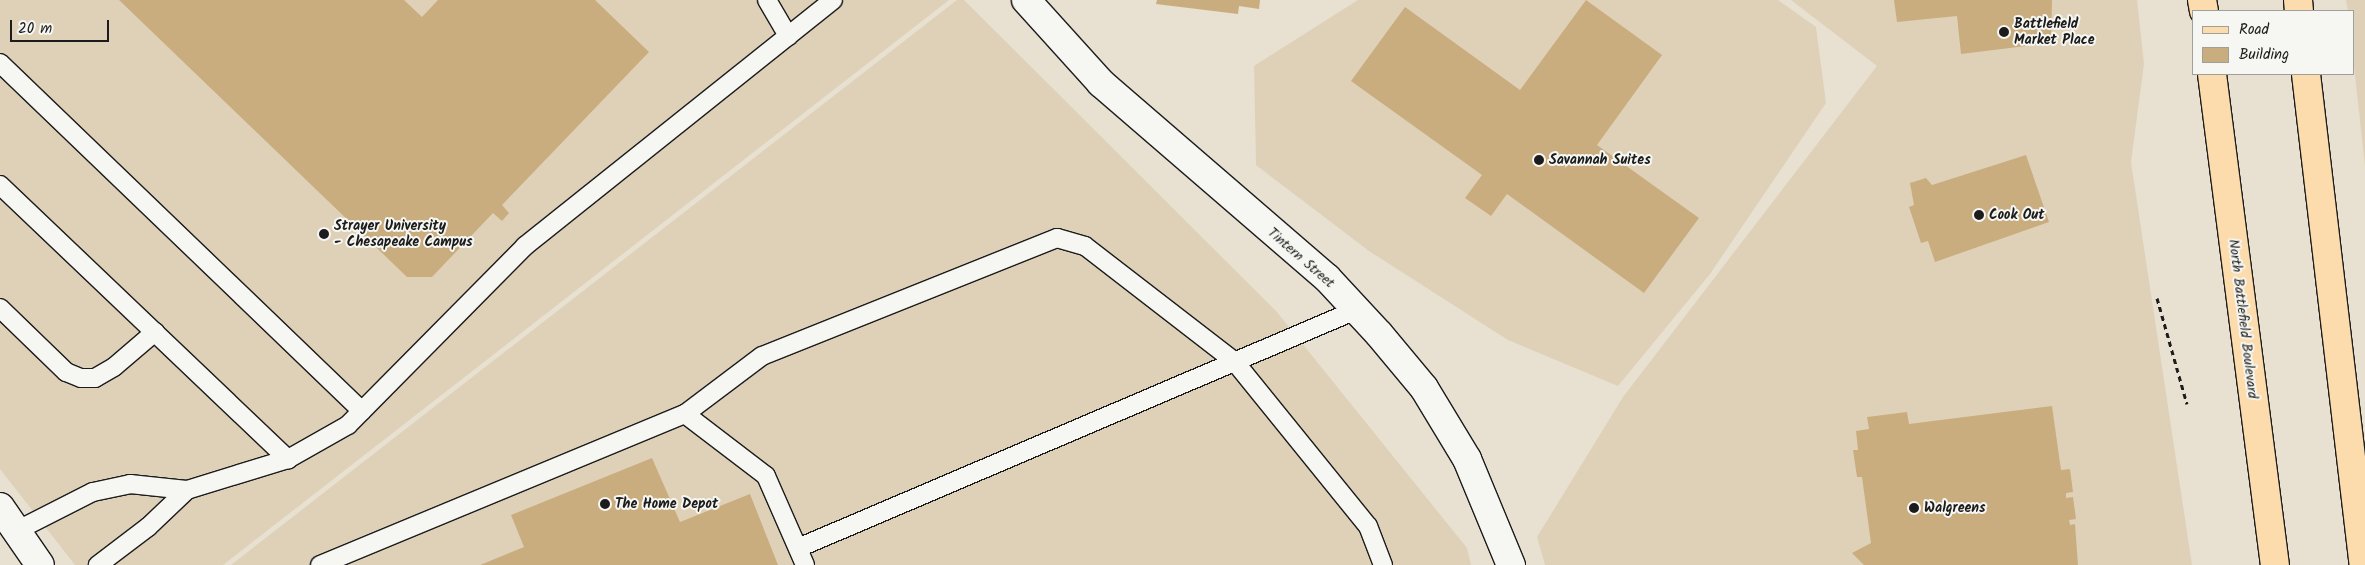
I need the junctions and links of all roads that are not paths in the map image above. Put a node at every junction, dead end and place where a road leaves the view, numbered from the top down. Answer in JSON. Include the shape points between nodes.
{"nodes":[{"id":1,"x":767,"y":0,"type":"edge"},
{"id":2,"x":833,"y":0,"type":"edge"},
{"id":3,"x":1026,"y":0,"type":"edge"},
{"id":4,"x":788,"y":36,"type":"junction"},
{"id":5,"x":0,"y":63,"type":"edge"},
{"id":6,"x":2212,"y":75,"type":"edge"},
{"id":7,"x":2306,"y":75,"type":"edge"},
{"id":8,"x":0,"y":186,"type":"edge"},
{"id":9,"x":0,"y":308,"type":"edge"},
{"id":10,"x":1356,"y":310,"type":"junction"},
{"id":11,"x":155,"y":332,"type":"junction"},
{"id":12,"x":1235,"y":362,"type":"junction"},
{"id":13,"x":362,"y":411,"type":"junction"},
{"id":14,"x":685,"y":414,"type":"junction"},
{"id":15,"x":288,"y":458,"type":"junction"},
{"id":16,"x":187,"y":490,"type":"junction"},
{"id":17,"x":0,"y":506,"type":"edge"},
{"id":18,"x":16,"y":531,"type":"junction"},
{"id":19,"x":798,"y":548,"type":"junction"},
{"id":20,"x":40,"y":565,"type":"edge"},
{"id":21,"x":98,"y":565,"type":"edge"},
{"id":22,"x":320,"y":565,"type":"edge"},
{"id":23,"x":805,"y":565,"type":"edge"},
{"id":24,"x":1383,"y":565,"type":"edge"},
{"id":25,"x":1511,"y":565,"type":"edge"},
{"id":26,"x":2275,"y":565,"type":"edge"},
{"id":27,"x":2364,"y":565,"type":"edge"}],
"edges":[{"from":1,"to":4,"type":"lane"},
{"from":2,"to":4,"type":"lane"},
{"from":3,"to":10,"type":"street","name":"Tintern Street","via":[[1101,84],[1327,278]]},
{"from":4,"to":13,"type":"lane","via":[[525,246]]},
{"from":5,"to":13,"type":"lane"},
{"from":6,"to":26,"type":"main road","name":"North Battlefield Boulevard"},
{"from":7,"to":27,"type":"main road"},
{"from":8,"to":11,"type":"lane"},
{"from":9,"to":11,"type":"lane","via":[[66,372],[81,378],[95,378]]},
{"from":10,"to":12,"type":"lane"},
{"from":10,"to":25,"type":"street","name":"Tintern Street","via":[[1424,388],[1466,458]]},
{"from":11,"to":15,"type":"lane"},
{"from":12,"to":14,"type":"lane","via":[[1086,246],[1057,238],[762,356]]},
{"from":12,"to":19,"type":"lane"},
{"from":12,"to":24,"type":"lane","via":[[1368,526]]},
{"from":13,"to":15,"type":"lane","via":[[310,450]]},
{"from":14,"to":19,"type":"lane","via":[[766,476]]},
{"from":14,"to":22,"type":"lane"},
{"from":15,"to":16,"type":"lane"},
{"from":16,"to":18,"type":"lane","via":[[130,484],[93,492]]},
{"from":16,"to":21,"type":"lane","via":[[148,527]]},
{"from":17,"to":18,"type":"street"},
{"from":18,"to":20,"type":"street"},
{"from":19,"to":23,"type":"lane"}]}
